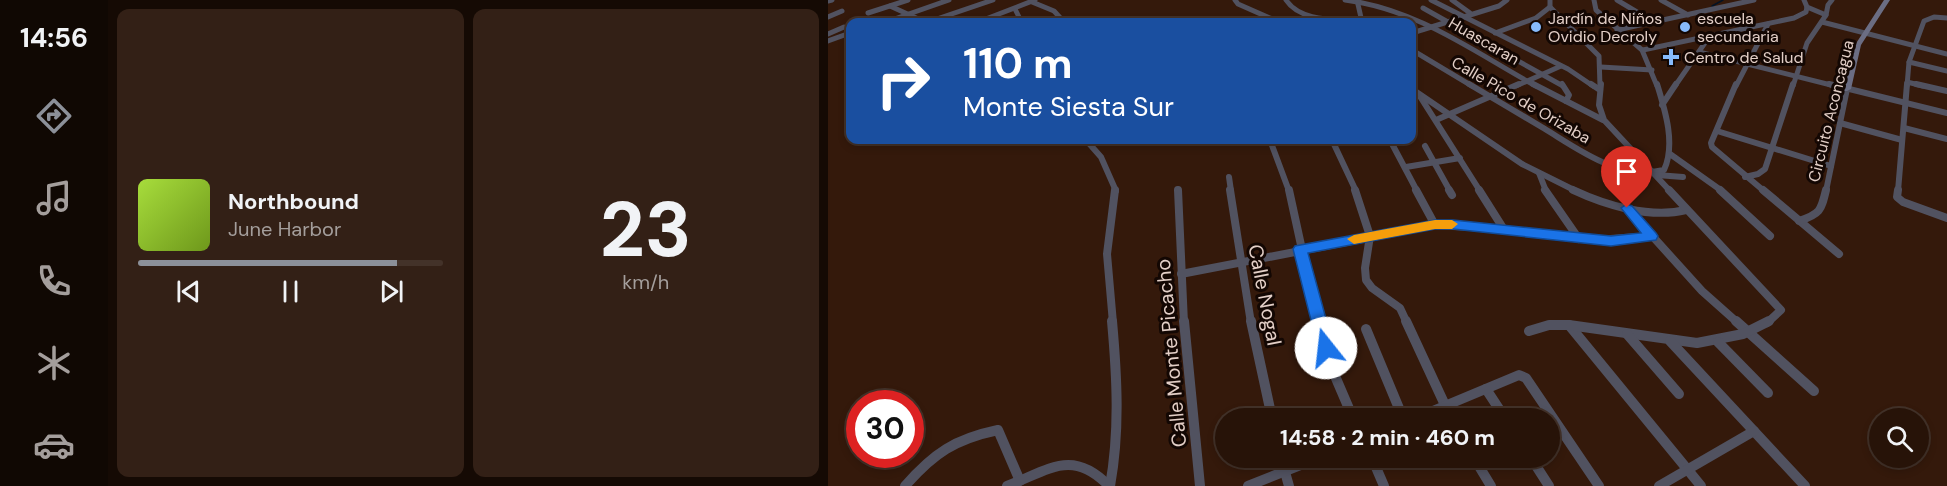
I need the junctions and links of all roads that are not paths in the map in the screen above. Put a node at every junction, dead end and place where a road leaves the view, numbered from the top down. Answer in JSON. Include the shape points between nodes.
{"nodes":[{"id":1,"x":908,"y":0,"type":"edge"},
{"id":2,"x":949,"y":0,"type":"edge"},
{"id":3,"x":993,"y":0,"type":"edge"},
{"id":4,"x":1235,"y":0,"type":"edge"},
{"id":5,"x":1249,"y":0,"type":"edge"},
{"id":6,"x":1286,"y":0,"type":"edge"},
{"id":7,"x":1346,"y":0,"type":"edge"},
{"id":8,"x":1431,"y":0,"type":"edge"},
{"id":9,"x":1452,"y":0,"type":"edge"},
{"id":10,"x":1492,"y":0,"type":"edge"},
{"id":11,"x":1508,"y":0,"type":"edge"},
{"id":12,"x":1584,"y":0,"type":"edge"},
{"id":13,"x":1617,"y":0,"type":"edge"},
{"id":14,"x":1676,"y":0,"type":"edge"},
{"id":15,"x":1754,"y":0,"type":"edge"},
{"id":16,"x":1803,"y":0,"type":"edge"},
{"id":17,"x":1832,"y":0,"type":"edge"},
{"id":18,"x":1887,"y":0,"type":"edge"},
{"id":19,"x":1033,"y":1,"type":"edge"},
{"id":20,"x":1357,"y":1,"type":"edge"},
{"id":21,"x":1594,"y":1,"type":"edge"},
{"id":22,"x":1663,"y":1,"type":"edge"},
{"id":23,"x":1550,"y":3,"type":"edge"},
{"id":24,"x":890,"y":6,"type":"junction"},
{"id":25,"x":1499,"y":6,"type":"junction"},
{"id":26,"x":1246,"y":7,"type":"junction"},
{"id":27,"x":1807,"y":7,"type":"junction"},
{"id":28,"x":1423,"y":8,"type":"dead end"},
{"id":29,"x":1016,"y":9,"type":"junction"},
{"id":30,"x":842,"y":11,"type":"dead end"},
{"id":31,"x":868,"y":13,"type":"dead end"},
{"id":32,"x":908,"y":15,"type":"junction"},
{"id":33,"x":1468,"y":15,"type":"junction"},
{"id":34,"x":1688,"y":15,"type":"junction"},
{"id":35,"x":1826,"y":15,"type":"junction"},
{"id":36,"x":828,"y":17,"type":"edge"},
{"id":37,"x":899,"y":18,"type":"edge"},
{"id":38,"x":916,"y":18,"type":"edge"},
{"id":39,"x":938,"y":18,"type":"edge"},
{"id":40,"x":990,"y":18,"type":"edge"},
{"id":41,"x":1018,"y":18,"type":"edge"},
{"id":42,"x":1062,"y":18,"type":"edge"},
{"id":43,"x":1270,"y":18,"type":"edge"},
{"id":44,"x":1322,"y":18,"type":"edge"},
{"id":45,"x":1362,"y":18,"type":"edge"},
{"id":46,"x":1415,"y":18,"type":"edge"},
{"id":47,"x":1416,"y":18,"type":"edge"},
{"id":48,"x":1947,"y":18,"type":"edge"},
{"id":49,"x":1450,"y":21,"type":"junction"},
{"id":50,"x":1652,"y":21,"type":"junction"},
{"id":51,"x":1822,"y":22,"type":"junction"},
{"id":52,"x":1768,"y":24,"type":"junction"},
{"id":53,"x":844,"y":27,"type":"dead end"},
{"id":54,"x":1433,"y":27,"type":"junction"},
{"id":55,"x":1501,"y":30,"type":"junction"},
{"id":56,"x":1617,"y":30,"type":"junction"},
{"id":57,"x":1416,"y":32,"type":"edge"},
{"id":58,"x":1495,"y":33,"type":"junction"},
{"id":59,"x":1865,"y":33,"type":"junction"},
{"id":60,"x":828,"y":34,"type":"edge"},
{"id":61,"x":846,"y":34,"type":"edge"},
{"id":62,"x":1471,"y":35,"type":"dead end"},
{"id":63,"x":1708,"y":37,"type":"junction"},
{"id":64,"x":828,"y":41,"type":"edge"},
{"id":65,"x":1491,"y":45,"type":"dead end"},
{"id":66,"x":1914,"y":45,"type":"junction"},
{"id":67,"x":1643,"y":50,"type":"junction"},
{"id":68,"x":1416,"y":52,"type":"edge"},
{"id":69,"x":1699,"y":52,"type":"junction"},
{"id":70,"x":1947,"y":54,"type":"edge"},
{"id":71,"x":1909,"y":62,"type":"junction"},
{"id":72,"x":1745,"y":64,"type":"junction"},
{"id":73,"x":1561,"y":66,"type":"junction"},
{"id":74,"x":1601,"y":66,"type":"junction"},
{"id":75,"x":1652,"y":69,"type":"junction"},
{"id":76,"x":1947,"y":71,"type":"edge"},
{"id":77,"x":1545,"y":74,"type":"junction"},
{"id":78,"x":1797,"y":77,"type":"junction"},
{"id":79,"x":1528,"y":81,"type":"junction"},
{"id":80,"x":1907,"y":82,"type":"junction"},
{"id":81,"x":1600,"y":87,"type":"junction"},
{"id":82,"x":1847,"y":89,"type":"junction"},
{"id":83,"x":1947,"y":91,"type":"edge"},
{"id":84,"x":1416,"y":92,"type":"edge"},
{"id":85,"x":1419,"y":94,"type":"junction"},
{"id":86,"x":1490,"y":98,"type":"junction"},
{"id":87,"x":1566,"y":101,"type":"junction"},
{"id":88,"x":1904,"y":103,"type":"junction"},
{"id":89,"x":1662,"y":105,"type":"junction"},
{"id":90,"x":1947,"y":113,"type":"edge"},
{"id":91,"x":1450,"y":115,"type":"junction"},
{"id":92,"x":1436,"y":120,"type":"junction"},
{"id":93,"x":1604,"y":120,"type":"junction"},
{"id":94,"x":1840,"y":123,"type":"junction"},
{"id":95,"x":1904,"y":128,"type":"junction"},
{"id":96,"x":1717,"y":131,"type":"junction"},
{"id":97,"x":1947,"y":139,"type":"edge"},
{"id":98,"x":1902,"y":140,"type":"junction"},
{"id":99,"x":1089,"y":144,"type":"edge"},
{"id":100,"x":1272,"y":144,"type":"edge"},
{"id":101,"x":1334,"y":144,"type":"edge"},
{"id":102,"x":1392,"y":144,"type":"edge"},
{"id":103,"x":1425,"y":146,"type":"dead end"},
{"id":104,"x":1772,"y":148,"type":"junction"},
{"id":105,"x":1670,"y":154,"type":"junction"},
{"id":106,"x":1460,"y":158,"type":"junction"},
{"id":107,"x":1433,"y":163,"type":"junction"},
{"id":108,"x":1831,"y":166,"type":"junction"},
{"id":109,"x":1406,"y":167,"type":"junction"},
{"id":110,"x":1539,"y":173,"type":"junction"},
{"id":111,"x":1656,"y":174,"type":"junction"},
{"id":112,"x":1229,"y":177,"type":"dead end"},
{"id":113,"x":1683,"y":177,"type":"dead end"},
{"id":114,"x":1745,"y":177,"type":"junction"},
{"id":115,"x":1178,"y":190,"type":"dead end"},
{"id":116,"x":1452,"y":195,"type":"dead end"},
{"id":117,"x":1627,"y":208,"type":"junction"},
{"id":118,"x":1686,"y":210,"type":"junction"},
{"id":119,"x":1947,"y":218,"type":"edge"},
{"id":120,"x":1799,"y":221,"type":"junction"},
{"id":121,"x":1435,"y":225,"type":"junction"},
{"id":122,"x":1503,"y":228,"type":"junction"},
{"id":123,"x":1370,"y":236,"type":"junction"},
{"id":124,"x":1651,"y":236,"type":"junction"},
{"id":125,"x":1770,"y":236,"type":"dead end"},
{"id":126,"x":1579,"y":239,"type":"junction"},
{"id":127,"x":1300,"y":249,"type":"junction"},
{"id":128,"x":1839,"y":254,"type":"dead end"},
{"id":129,"x":1240,"y":260,"type":"junction"},
{"id":130,"x":1181,"y":274,"type":"junction"},
{"id":131,"x":1569,"y":325,"type":"junction"},
{"id":132,"x":1366,"y":329,"type":"dead end"},
{"id":133,"x":1529,"y":331,"type":"dead end"},
{"id":134,"x":1746,"y":332,"type":"junction"},
{"id":135,"x":1627,"y":334,"type":"junction"},
{"id":136,"x":1670,"y":341,"type":"junction"},
{"id":137,"x":1718,"y":342,"type":"junction"},
{"id":138,"x":1486,"y":389,"type":"junction"},
{"id":139,"x":1814,"y":392,"type":"dead end"},
{"id":140,"x":1768,"y":393,"type":"dead end"},
{"id":141,"x":1679,"y":394,"type":"dead end"},
{"id":142,"x":1444,"y":407,"type":"joint"},
{"id":143,"x":1270,"y":408,"type":"edge"},
{"id":144,"x":1349,"y":408,"type":"edge"},
{"id":145,"x":1399,"y":408,"type":"edge"},
{"id":146,"x":1498,"y":408,"type":"edge"},
{"id":147,"x":1754,"y":431,"type":"junction"},
{"id":148,"x":1283,"y":468,"type":"edge"},
{"id":149,"x":1292,"y":468,"type":"edge"},
{"id":150,"x":1376,"y":468,"type":"edge"},
{"id":151,"x":1480,"y":468,"type":"edge"},
{"id":152,"x":1537,"y":468,"type":"edge"},
{"id":153,"x":1284,"y":471,"type":"junction"},
{"id":154,"x":1688,"y":471,"type":"junction"},
{"id":155,"x":1020,"y":481,"type":"junction"},
{"id":156,"x":905,"y":486,"type":"edge"},
{"id":157,"x":1007,"y":486,"type":"edge"},
{"id":158,"x":1109,"y":486,"type":"edge"},
{"id":159,"x":1200,"y":486,"type":"edge"},
{"id":160,"x":1248,"y":486,"type":"edge"},
{"id":161,"x":1289,"y":486,"type":"edge"},
{"id":162,"x":1384,"y":486,"type":"edge"},
{"id":163,"x":1491,"y":486,"type":"edge"},
{"id":164,"x":1549,"y":486,"type":"edge"},
{"id":165,"x":1599,"y":486,"type":"edge"},
{"id":166,"x":1659,"y":486,"type":"edge"},
{"id":167,"x":1701,"y":486,"type":"edge"},
{"id":168,"x":1805,"y":486,"type":"edge"}],
"edges":[{"from":1,"to":24,"type":"street"},
{"from":2,"to":32,"type":"street"},
{"from":3,"to":39,"type":"street"},
{"from":4,"to":26,"type":"street"},
{"from":5,"to":26,"type":"street"},
{"from":6,"to":44,"type":"street","via":[[1303,14]]},
{"from":7,"to":20,"type":"street","name":"Huascaran"},
{"from":8,"to":33,"type":"street"},
{"from":9,"to":33,"type":"street"},
{"from":10,"to":25,"type":"street"},
{"from":11,"to":25,"type":"street"},
{"from":12,"to":21,"type":"street"},
{"from":13,"to":50,"type":"street"},
{"from":14,"to":22,"type":"street"},
{"from":15,"to":34,"type":"street"},
{"from":16,"to":27,"type":"street"},
{"from":17,"to":35,"type":"street"},
{"from":18,"to":59,"type":"street","name":"Circuito Aconcagua"},
{"from":19,"to":29,"type":"street"},
{"from":19,"to":42,"type":"street","via":[[1053,9]]},
{"from":20,"to":45,"type":"street"},
{"from":20,"to":46,"type":"street","name":"Huascaran"},
{"from":21,"to":56,"type":"street","via":[[1596,10]]},
{"from":22,"to":34,"type":"street"},
{"from":23,"to":55,"type":"street","via":[[1536,18]]},
{"from":23,"to":74,"type":"street","via":[[1596,51]]},
{"from":24,"to":31,"type":"street"},
{"from":24,"to":32,"type":"street"},
{"from":25,"to":33,"type":"street"},
{"from":26,"to":43,"type":"street"},
{"from":27,"to":35,"type":"street"},
{"from":27,"to":52,"type":"street","via":[[1802,15]]},
{"from":28,"to":49,"type":"street"},
{"from":29,"to":40,"type":"street"},
{"from":29,"to":41,"type":"street"},
{"from":30,"to":36,"type":"street"},
{"from":32,"to":37,"type":"street"},
{"from":32,"to":38,"type":"street"},
{"from":33,"to":49,"type":"street"},
{"from":33,"to":55,"type":"street"},
{"from":33,"to":58,"type":"street"},
{"from":34,"to":50,"type":"street"},
{"from":35,"to":51,"type":"street"},
{"from":47,"to":54,"type":"street","name":"Huascaran"},
{"from":48,"to":66,"type":"street","via":[[1924,21]]},
{"from":49,"to":54,"type":"street"},
{"from":49,"to":62,"type":"street"},
{"from":50,"to":56,"type":"street"},
{"from":51,"to":59,"type":"street"},
{"from":51,"to":78,"type":"street","via":[[1807,42]]},
{"from":52,"to":63,"type":"street"},
{"from":52,"to":72,"type":"street"},
{"from":53,"to":60,"type":"street"},
{"from":54,"to":57,"type":"street"},
{"from":54,"to":79,"type":"street","name":"Huascaran"},
{"from":55,"to":58,"type":"street"},
{"from":55,"to":81,"type":"street"},
{"from":56,"to":67,"type":"street"},
{"from":58,"to":73,"type":"street"},
{"from":59,"to":66,"type":"street"},
{"from":59,"to":82,"type":"street","name":"Circuito Aconcagua"},
{"from":61,"to":64,"type":"street"},
{"from":63,"to":67,"type":"street"},
{"from":63,"to":69,"type":"street"},
{"from":65,"to":77,"type":"street"},
{"from":66,"to":70,"type":"street"},
{"from":66,"to":71,"type":"street"},
{"from":67,"to":75,"type":"street"},
{"from":68,"to":86,"type":"street","name":"Calle Pico de Orizaba"},
{"from":69,"to":72,"type":"street"},
{"from":69,"to":89,"type":"street"},
{"from":71,"to":76,"type":"street"},
{"from":71,"to":80,"type":"street"},
{"from":72,"to":78,"type":"street"},
{"from":72,"to":96,"type":"street"},
{"from":73,"to":77,"type":"street"},
{"from":73,"to":81,"type":"street"},
{"from":74,"to":75,"type":"street"},
{"from":74,"to":81,"type":"street"},
{"from":75,"to":89,"type":"street"},
{"from":77,"to":79,"type":"street"},
{"from":77,"to":87,"type":"street","via":[[1565,87],[1569,94]]},
{"from":78,"to":82,"type":"street"},
{"from":78,"to":104,"type":"street"},
{"from":79,"to":86,"type":"street"},
{"from":79,"to":87,"type":"street","name":"Huascaran"},
{"from":80,"to":83,"type":"street"},
{"from":80,"to":88,"type":"street"},
{"from":81,"to":93,"type":"street","via":[[1599,105]]},
{"from":82,"to":88,"type":"street"},
{"from":82,"to":94,"type":"street","name":"Circuito Aconcagua"},
{"from":84,"to":85,"type":"street"},
{"from":85,"to":91,"type":"street"},
{"from":85,"to":92,"type":"street"},
{"from":86,"to":91,"type":"street"},
{"from":86,"to":111,"type":"street","name":"Calle Pico de Orizaba","via":[[1609,165]]},
{"from":87,"to":93,"type":"street","name":"Huascaran"},
{"from":88,"to":90,"type":"street"},
{"from":88,"to":95,"type":"street"},
{"from":89,"to":105,"type":"street"},
{"from":91,"to":92,"type":"street"},
{"from":91,"to":110,"type":"street"},
{"from":92,"to":106,"type":"street"},
{"from":93,"to":111,"type":"street","name":"Huascaran"},
{"from":94,"to":98,"type":"street"},
{"from":94,"to":108,"type":"street","name":"Circuito Aconcagua"},
{"from":95,"to":97,"type":"street"},
{"from":95,"to":98,"type":"street"},
{"from":96,"to":104,"type":"street"},
{"from":96,"to":114,"type":"street","via":[[1712,147]]},
{"from":98,"to":119,"type":"street","via":[[1897,197]]},
{"from":99,"to":158,"type":"street","via":[[1101,158],[1116,192],[1107,254],[1118,392],[1116,452]]},
{"from":100,"to":127,"type":"street","via":[[1286,181]]},
{"from":101,"to":123,"type":"street","via":[[1356,192]]},
{"from":102,"to":109,"type":"street"},
{"from":103,"to":107,"type":"street"},
{"from":104,"to":108,"type":"street"},
{"from":104,"to":114,"type":"street","via":[[1762,172]]},
{"from":105,"to":111,"type":"street","via":[[1666,168]]},
{"from":105,"to":125,"type":"street","via":[[1726,194]]},
{"from":106,"to":107,"type":"street"},
{"from":106,"to":122,"type":"street"},
{"from":107,"to":109,"type":"street"},
{"from":107,"to":116,"type":"street"},
{"from":108,"to":120,"type":"street","name":"Circuito Aconcagua","via":[[1822,209]]},
{"from":109,"to":121,"type":"street"},
{"from":110,"to":117,"type":"street","via":[[1577,194]]},
{"from":110,"to":126,"type":"street"},
{"from":111,"to":113,"type":"street","name":"Calle Pico de Orizaba"},
{"from":111,"to":118,"type":"street","name":"Huascaran"},
{"from":112,"to":129,"type":"street","name":"Calle Nogal"},
{"from":114,"to":120,"type":"street"},
{"from":115,"to":130,"type":"street","name":"Calle Monte Picacho"},
{"from":117,"to":118,"type":"street","via":[[1665,213]]},
{"from":117,"to":124,"type":"street"},
{"from":118,"to":134,"type":"street","name":"Huascaran","via":[[1780,310],[1777,316]]},
{"from":120,"to":128,"type":"street"},
{"from":121,"to":122,"type":"street"},
{"from":121,"to":123,"type":"street"},
{"from":122,"to":126,"type":"street"},
{"from":123,"to":127,"type":"street"},
{"from":123,"to":142,"type":"street","via":[[1365,279],[1400,308]]},
{"from":124,"to":126,"type":"street","via":[[1623,241]]},
{"from":124,"to":134,"type":"street"},
{"from":127,"to":129,"type":"street"},
{"from":127,"to":144,"type":"street","via":[[1333,373]]},
{"from":129,"to":130,"type":"street"},
{"from":129,"to":143,"type":"street","name":"Calle Nogal"},
{"from":130,"to":159,"type":"street","name":"Calle Monte Picacho"},
{"from":131,"to":133,"type":"street"},
{"from":131,"to":135,"type":"street"},
{"from":131,"to":154,"type":"street"},
{"from":132,"to":145,"type":"street"},
{"from":134,"to":137,"type":"street"},
{"from":134,"to":139,"type":"street"},
{"from":135,"to":136,"type":"street"},
{"from":135,"to":141,"type":"street"},
{"from":136,"to":137,"type":"street"},
{"from":136,"to":147,"type":"street"},
{"from":137,"to":140,"type":"street"},
{"from":138,"to":142,"type":"street"},
{"from":138,"to":146,"type":"street"},
{"from":138,"to":165,"type":"street","via":[[1519,375],[1526,378]]},
{"from":147,"to":154,"type":"street"},
{"from":147,"to":168,"type":"street"},
{"from":148,"to":153,"type":"street"},
{"from":149,"to":153,"type":"street"},
{"from":150,"to":162,"type":"street"},
{"from":151,"to":163,"type":"street"},
{"from":152,"to":164,"type":"street"},
{"from":153,"to":160,"type":"street"},
{"from":153,"to":161,"type":"street"},
{"from":154,"to":166,"type":"street"},
{"from":154,"to":167,"type":"street"},
{"from":155,"to":156,"type":"street","via":[[998,430],[966,436],[940,450]]},
{"from":155,"to":157,"type":"street"},
{"from":155,"to":158,"type":"street","via":[[1068,463],[1094,471]]}]}
